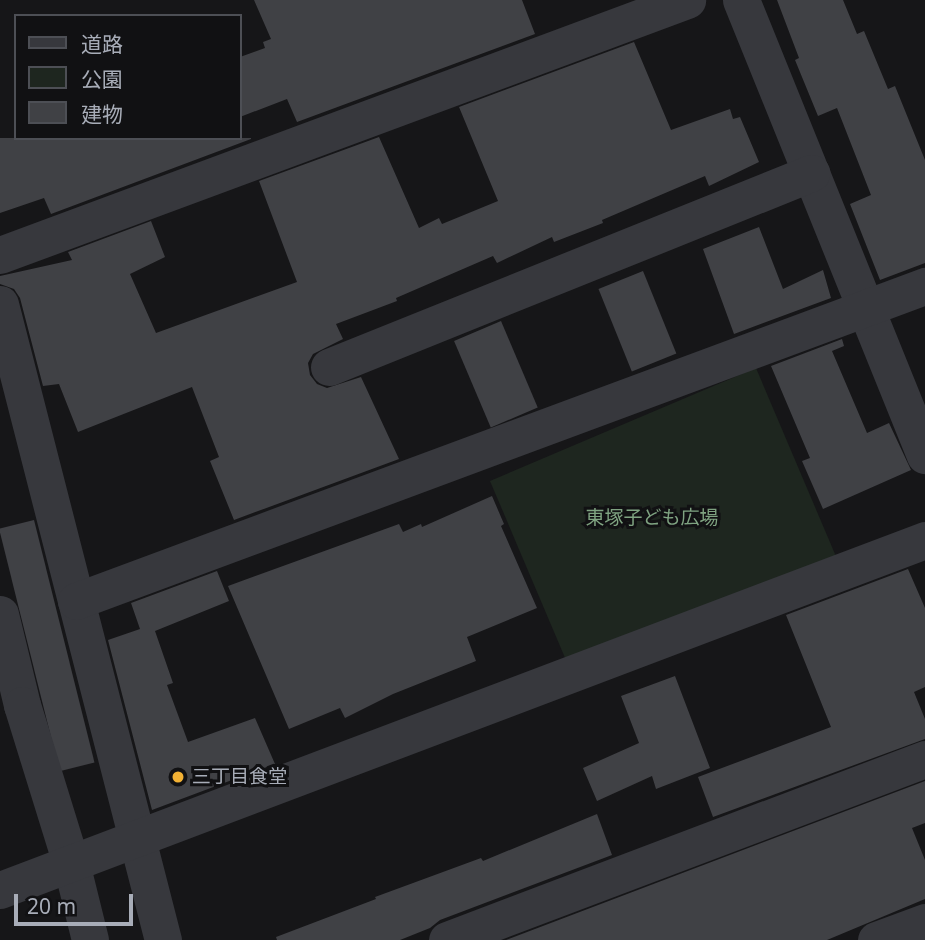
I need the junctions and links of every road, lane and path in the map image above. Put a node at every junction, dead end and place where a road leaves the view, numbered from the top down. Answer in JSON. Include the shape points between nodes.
{"nodes":[{"id":1,"x":687,"y":0,"type":"edge"},
{"id":2,"x":741,"y":0,"type":"edge"},
{"id":3,"x":811,"y":173,"type":"junction"},
{"id":4,"x":0,"y":255,"type":"edge"},
{"id":5,"x":925,"y":286,"type":"edge"},
{"id":6,"x":0,"y":304,"type":"edge"},
{"id":7,"x":866,"y":309,"type":"junction"},
{"id":8,"x":329,"y":367,"type":"dead end"},
{"id":9,"x":925,"y":455,"type":"edge"},
{"id":10,"x":925,"y":540,"type":"edge"},
{"id":11,"x":76,"y":601,"type":"junction"},
{"id":12,"x":0,"y":614,"type":"edge"},
{"id":13,"x":11,"y":718,"type":"edge"},
{"id":14,"x":925,"y":759,"type":"edge"},
{"id":15,"x":137,"y":838,"type":"junction"},
{"id":16,"x":71,"y":863,"type":"junction"},
{"id":17,"x":0,"y":890,"type":"edge"},
{"id":18,"x":925,"y":922,"type":"edge"},
{"id":19,"x":90,"y":940,"type":"edge"},
{"id":20,"x":163,"y":940,"type":"edge"},
{"id":21,"x":447,"y":940,"type":"edge"},
{"id":22,"x":876,"y":940,"type":"edge"}],
"edges":[{"from":1,"to":4,"type":"street"},
{"from":2,"to":3,"type":"street"},
{"from":3,"to":7,"type":"street"},
{"from":3,"to":8,"type":"street"},
{"from":5,"to":7,"type":"street"},
{"from":6,"to":11,"type":"street"},
{"from":7,"to":9,"type":"street"},
{"from":7,"to":11,"type":"street"},
{"from":10,"to":15,"type":"street"},
{"from":11,"to":15,"type":"street"},
{"from":12,"to":13,"type":"street"},
{"from":13,"to":16,"type":"street"},
{"from":14,"to":21,"type":"street"},
{"from":15,"to":16,"type":"street"},
{"from":15,"to":20,"type":"street"},
{"from":16,"to":17,"type":"street"},
{"from":16,"to":19,"type":"street"},
{"from":18,"to":22,"type":"street"}]}
